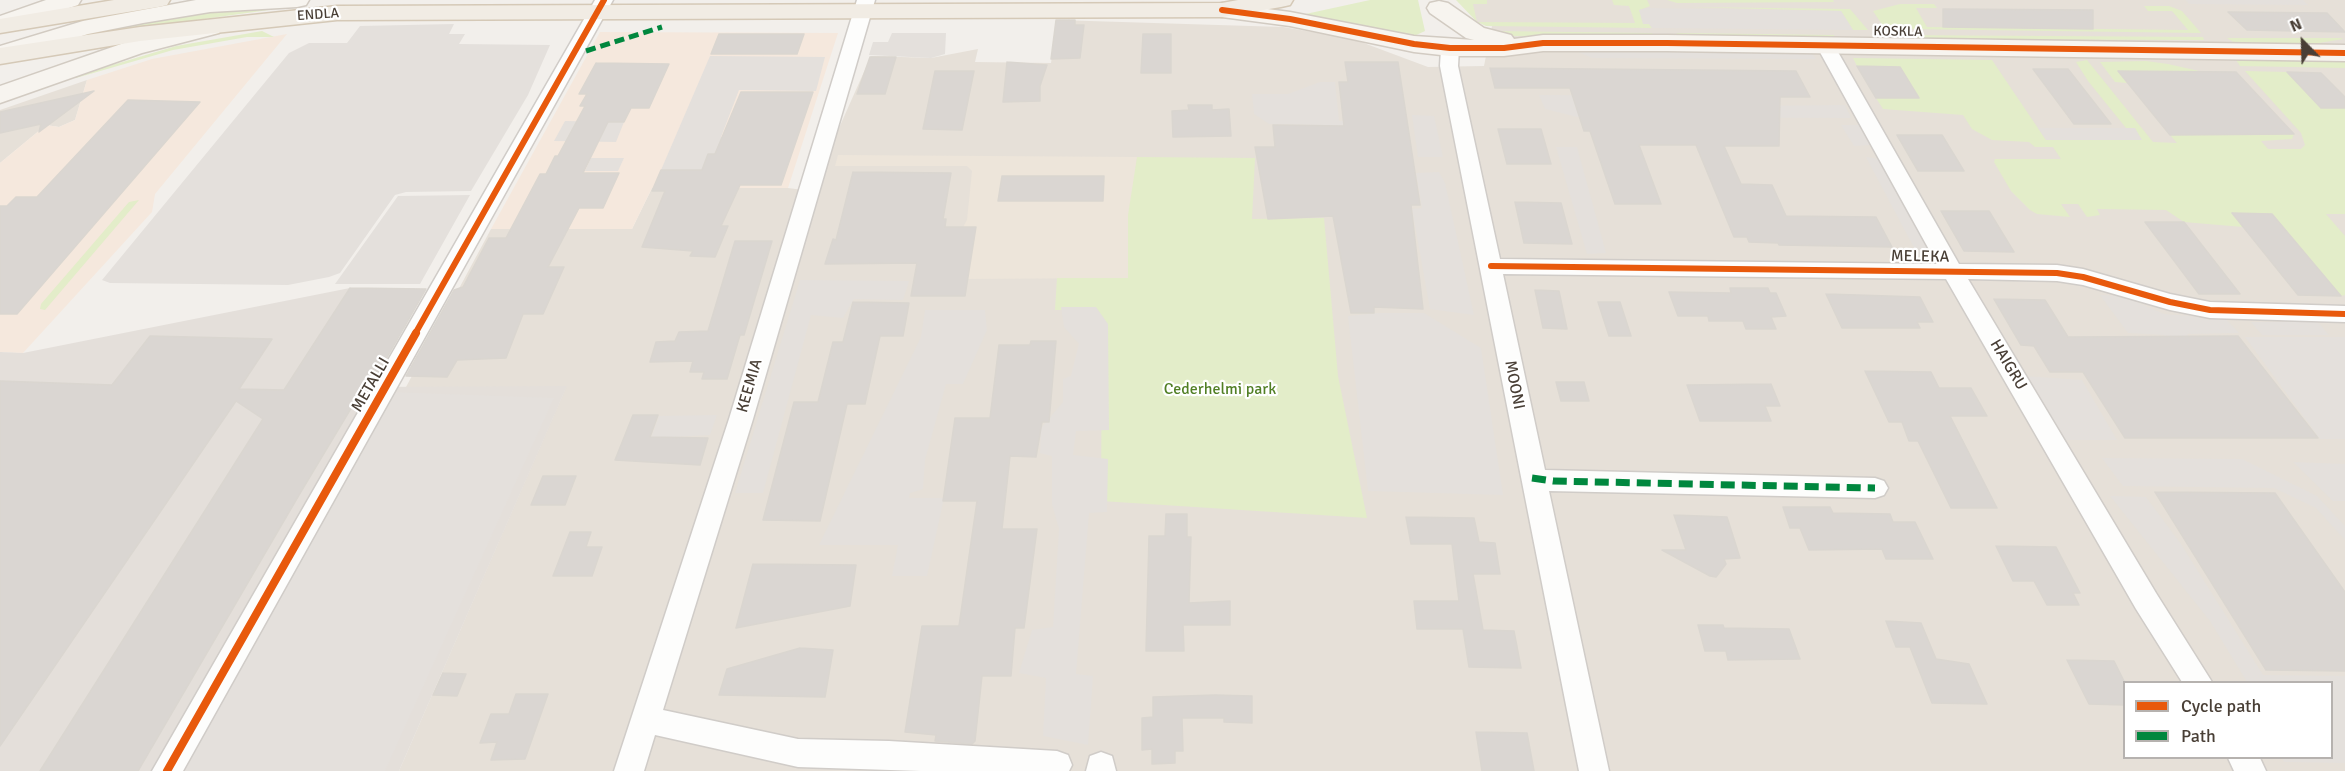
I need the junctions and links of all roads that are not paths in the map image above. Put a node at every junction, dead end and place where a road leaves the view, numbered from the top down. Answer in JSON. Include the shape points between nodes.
{"nodes":[{"id":1,"x":103,"y":0,"type":"edge"},
{"id":2,"x":158,"y":0,"type":"edge"},
{"id":3,"x":297,"y":0,"type":"edge"},
{"id":4,"x":1281,"y":0,"type":"edge"},
{"id":5,"x":134,"y":2,"type":"edge"},
{"id":6,"x":1438,"y":4,"type":"edge"},
{"id":7,"x":601,"y":5,"type":"edge"},
{"id":8,"x":864,"y":5,"type":"edge"},
{"id":9,"x":1222,"y":10,"type":"junction"},
{"id":10,"x":76,"y":13,"type":"edge"},
{"id":11,"x":233,"y":23,"type":"junction"},
{"id":12,"x":0,"y":25,"type":"edge"},
{"id":13,"x":0,"y":42,"type":"edge"},
{"id":14,"x":36,"y":42,"type":"junction"},
{"id":15,"x":1543,"y":43,"type":"junction"},
{"id":16,"x":1824,"y":45,"type":"junction"},
{"id":17,"x":2345,"y":45,"type":"edge"},
{"id":18,"x":1450,"y":48,"type":"junction"},
{"id":19,"x":2318,"y":52,"type":"junction"},
{"id":20,"x":0,"y":53,"type":"edge"},
{"id":21,"x":2345,"y":54,"type":"edge"},
{"id":22,"x":0,"y":73,"type":"edge"},
{"id":23,"x":0,"y":94,"type":"edge"},
{"id":24,"x":1491,"y":266,"type":"junction"},
{"id":25,"x":1952,"y":270,"type":"junction"},
{"id":26,"x":2345,"y":314,"type":"edge"},
{"id":27,"x":1532,"y":478,"type":"junction"},
{"id":28,"x":1875,"y":488,"type":"dead end"},
{"id":29,"x":2197,"y":681,"type":"edge"},
{"id":30,"x":645,"y":719,"type":"junction"},
{"id":31,"x":1057,"y":765,"type":"dead end"},
{"id":32,"x":167,"y":771,"type":"edge"},
{"id":33,"x":629,"y":771,"type":"edge"},
{"id":34,"x":1594,"y":771,"type":"edge"}],
"edges":[{"from":1,"to":10,"type":"street"},
{"from":2,"to":5,"type":"main road"},
{"from":3,"to":10,"type":"street"},
{"from":4,"to":9,"type":"main road","name":"ENDLA"},
{"from":5,"to":10,"type":"street"},
{"from":5,"to":14,"type":"street"},
{"from":6,"to":15,"type":"street","via":[[1475,33]]},
{"from":6,"to":18,"type":"street","name":"MOONI"},
{"from":7,"to":8,"type":"main road","name":"ENDLA"},
{"from":7,"to":11,"type":"main road","name":"ENDLA","via":[[337,13]]},
{"from":7,"to":32,"type":"street","name":"METALLI"},
{"from":8,"to":9,"type":"main road","name":"ENDLA"},
{"from":8,"to":30,"type":"street","name":"KEEMIA","via":[[741,419]]},
{"from":9,"to":18,"type":"street","name":"KOSKLA"},
{"from":10,"to":12,"type":"main road"},
{"from":10,"to":14,"type":"street"},
{"from":10,"to":20,"type":"street"},
{"from":11,"to":14,"type":"main road","name":"ENDLA"},
{"from":11,"to":23,"type":"street","via":[[133,48]]},
{"from":13,"to":14,"type":"street"},
{"from":14,"to":20,"type":"main road","name":"ENDLA"},
{"from":14,"to":22,"type":"street"},
{"from":15,"to":16,"type":"street","name":"KOSKLA"},
{"from":15,"to":18,"type":"street","name":"KOSKLA"},
{"from":16,"to":19,"type":"street","name":"KOSKLA"},
{"from":16,"to":25,"type":"street","name":"HAIGRU"},
{"from":17,"to":19,"type":"street"},
{"from":18,"to":24,"type":"street","name":"MOONI","via":[[1449,66]]},
{"from":19,"to":21,"type":"street"},
{"from":24,"to":25,"type":"street","name":"MELEKA"},
{"from":24,"to":27,"type":"street","name":"MOONI"},
{"from":25,"to":26,"type":"street","name":"MELEKA","via":[[2074,275],[2210,310]]},
{"from":25,"to":29,"type":"street","name":"HAIGRU","via":[[2146,602]]},
{"from":27,"to":28,"type":"street"},
{"from":27,"to":34,"type":"street","name":"MOONI"},
{"from":30,"to":31,"type":"street","via":[[798,753]]},
{"from":30,"to":33,"type":"street","name":"KEEMIA"}]}
